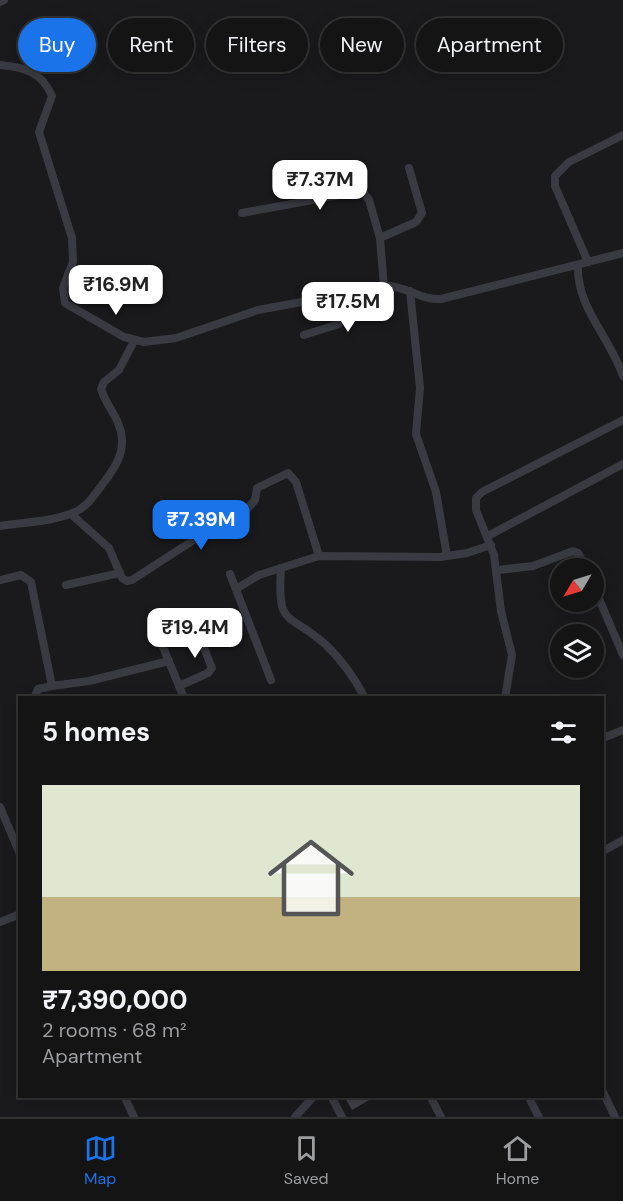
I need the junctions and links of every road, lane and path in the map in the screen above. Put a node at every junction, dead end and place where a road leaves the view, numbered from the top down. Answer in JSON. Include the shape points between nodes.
{"nodes":[{"id":1,"x":4,"y":0,"type":"edge"},
{"id":2,"x":0,"y":2,"type":"edge"},
{"id":3,"x":0,"y":65,"type":"edge"},
{"id":4,"x":623,"y":135,"type":"edge"},
{"id":5,"x":410,"y":168,"type":"dead end"},
{"id":6,"x":242,"y":213,"type":"dead end"},
{"id":7,"x":380,"y":238,"type":"junction"},
{"id":8,"x":623,"y":253,"type":"edge"},
{"id":9,"x":588,"y":262,"type":"junction"},
{"id":10,"x":578,"y":264,"type":"junction"},
{"id":11,"x":384,"y":287,"type":"junction"},
{"id":12,"x":410,"y":291,"type":"junction"},
{"id":13,"x":335,"y":296,"type":"junction"},
{"id":14,"x":304,"y":335,"type":"dead end"},
{"id":15,"x":134,"y":341,"type":"junction"},
{"id":16,"x":619,"y":356,"type":"edge"},
{"id":17,"x":623,"y":376,"type":"edge"},
{"id":18,"x":623,"y":420,"type":"edge"},
{"id":19,"x":623,"y":464,"type":"edge"},
{"id":20,"x":71,"y":514,"type":"junction"},
{"id":21,"x":0,"y":526,"type":"edge"},
{"id":22,"x":488,"y":536,"type":"junction"},
{"id":23,"x":491,"y":545,"type":"junction"},
{"id":24,"x":319,"y":556,"type":"junction"},
{"id":25,"x":447,"y":556,"type":"junction"},
{"id":26,"x":554,"y":558,"type":"edge"},
{"id":27,"x":581,"y":558,"type":"edge"},
{"id":28,"x":550,"y":560,"type":"edge"},
{"id":29,"x":281,"y":568,"type":"junction"},
{"id":30,"x":498,"y":570,"type":"junction"},
{"id":31,"x":120,"y":573,"type":"junction"},
{"id":32,"x":230,"y":574,"type":"dead end"},
{"id":33,"x":0,"y":580,"type":"edge"},
{"id":34,"x":66,"y":585,"type":"dead end"},
{"id":35,"x":236,"y":589,"type":"junction"},
{"id":36,"x":604,"y":610,"type":"edge"},
{"id":37,"x":195,"y":626,"type":"dead end"},
{"id":38,"x":158,"y":635,"type":"dead end"},
{"id":39,"x":623,"y":655,"type":"edge"},
{"id":40,"x":169,"y":661,"type":"junction"},
{"id":41,"x":271,"y":680,"type":"dead end"},
{"id":42,"x":52,"y":686,"type":"junction"},
{"id":43,"x":179,"y":686,"type":"junction"},
{"id":44,"x":35,"y":696,"type":"edge"},
{"id":45,"x":183,"y":696,"type":"edge"},
{"id":46,"x":364,"y":696,"type":"edge"},
{"id":47,"x":505,"y":696,"type":"edge"},
{"id":48,"x":623,"y":730,"type":"edge"},
{"id":49,"x":604,"y":738,"type":"edge"},
{"id":50,"x":0,"y":807,"type":"edge"},
{"id":51,"x":623,"y":840,"type":"edge"},
{"id":52,"x":18,"y":849,"type":"edge"},
{"id":53,"x":604,"y":850,"type":"edge"},
{"id":54,"x":18,"y":915,"type":"edge"},
{"id":55,"x":0,"y":922,"type":"edge"},
{"id":56,"x":604,"y":1094,"type":"edge"},
{"id":57,"x":312,"y":1098,"type":"edge"},
{"id":58,"x":332,"y":1098,"type":"edge"},
{"id":59,"x":431,"y":1098,"type":"edge"},
{"id":60,"x":529,"y":1098,"type":"edge"},
{"id":61,"x":126,"y":1100,"type":"dead end"},
{"id":62,"x":134,"y":1117,"type":"edge"},
{"id":63,"x":295,"y":1117,"type":"edge"},
{"id":64,"x":342,"y":1117,"type":"edge"},
{"id":65,"x":441,"y":1117,"type":"edge"},
{"id":66,"x":538,"y":1117,"type":"edge"},
{"id":67,"x":615,"y":1117,"type":"edge"}],
"edges":[{"from":1,"to":2,"type":"street"},
{"from":3,"to":15,"type":"street","via":[[30,70],[49,87],[52,96],[39,132],[72,238],[73,262],[63,288],[66,303]]},
{"from":4,"to":9,"type":"street","via":[[569,162],[555,176],[555,186]]},
{"from":5,"to":7,"type":"street","via":[[422,213],[420,219]]},
{"from":6,"to":7,"type":"street","via":[[362,191],[369,200]]},
{"from":7,"to":11,"type":"street"},
{"from":8,"to":9,"type":"street"},
{"from":9,"to":10,"type":"street"},
{"from":10,"to":12,"type":"street","via":[[441,299],[429,300]]},
{"from":10,"to":16,"type":"street","via":[[580,294]]},
{"from":11,"to":12,"type":"street"},
{"from":11,"to":13,"type":"street"},
{"from":12,"to":25,"type":"street","via":[[420,388],[416,434],[435,492]]},
{"from":13,"to":14,"type":"street","via":[[339,324]]},
{"from":13,"to":15,"type":"street","via":[[258,310],[176,338]]},
{"from":15,"to":20,"type":"street","via":[[119,370],[101,389],[119,424],[119,457],[87,504]]},
{"from":16,"to":17,"type":"street"},
{"from":18,"to":22,"type":"street","via":[[482,492],[475,502]]},
{"from":19,"to":22,"type":"street"},
{"from":20,"to":21,"type":"street"},
{"from":20,"to":31,"type":"street","via":[[109,548]]},
{"from":22,"to":23,"type":"street"},
{"from":23,"to":25,"type":"street"},
{"from":23,"to":30,"type":"street"},
{"from":24,"to":25,"type":"street"},
{"from":24,"to":29,"type":"street"},
{"from":24,"to":31,"type":"street","via":[[296,482],[284,473],[257,488],[255,500],[248,508],[132,580],[127,581]]},
{"from":26,"to":27,"type":"street","via":[[573,551]]},
{"from":28,"to":30,"type":"street"},
{"from":29,"to":35,"type":"street","via":[[252,578]]},
{"from":29,"to":46,"type":"street","via":[[279,598],[289,620],[326,645],[350,672]]},
{"from":30,"to":47,"type":"street","via":[[501,611],[512,655]]},
{"from":31,"to":34,"type":"street"},
{"from":32,"to":35,"type":"street"},
{"from":33,"to":42,"type":"street","via":[[21,575],[32,582]]},
{"from":35,"to":41,"type":"street"},
{"from":36,"to":39,"type":"street"},
{"from":37,"to":43,"type":"street","via":[[212,668]]},
{"from":38,"to":40,"type":"street"},
{"from":40,"to":42,"type":"street"},
{"from":40,"to":43,"type":"street"},
{"from":42,"to":44,"type":"street","via":[[38,689]]},
{"from":43,"to":45,"type":"street"},
{"from":48,"to":49,"type":"street"},
{"from":50,"to":52,"type":"street"},
{"from":51,"to":53,"type":"street"},
{"from":54,"to":55,"type":"street"},
{"from":56,"to":67,"type":"street"},
{"from":57,"to":63,"type":"street"},
{"from":58,"to":64,"type":"street"},
{"from":59,"to":65,"type":"street"},
{"from":60,"to":66,"type":"street"},
{"from":61,"to":62,"type":"street"}]}
